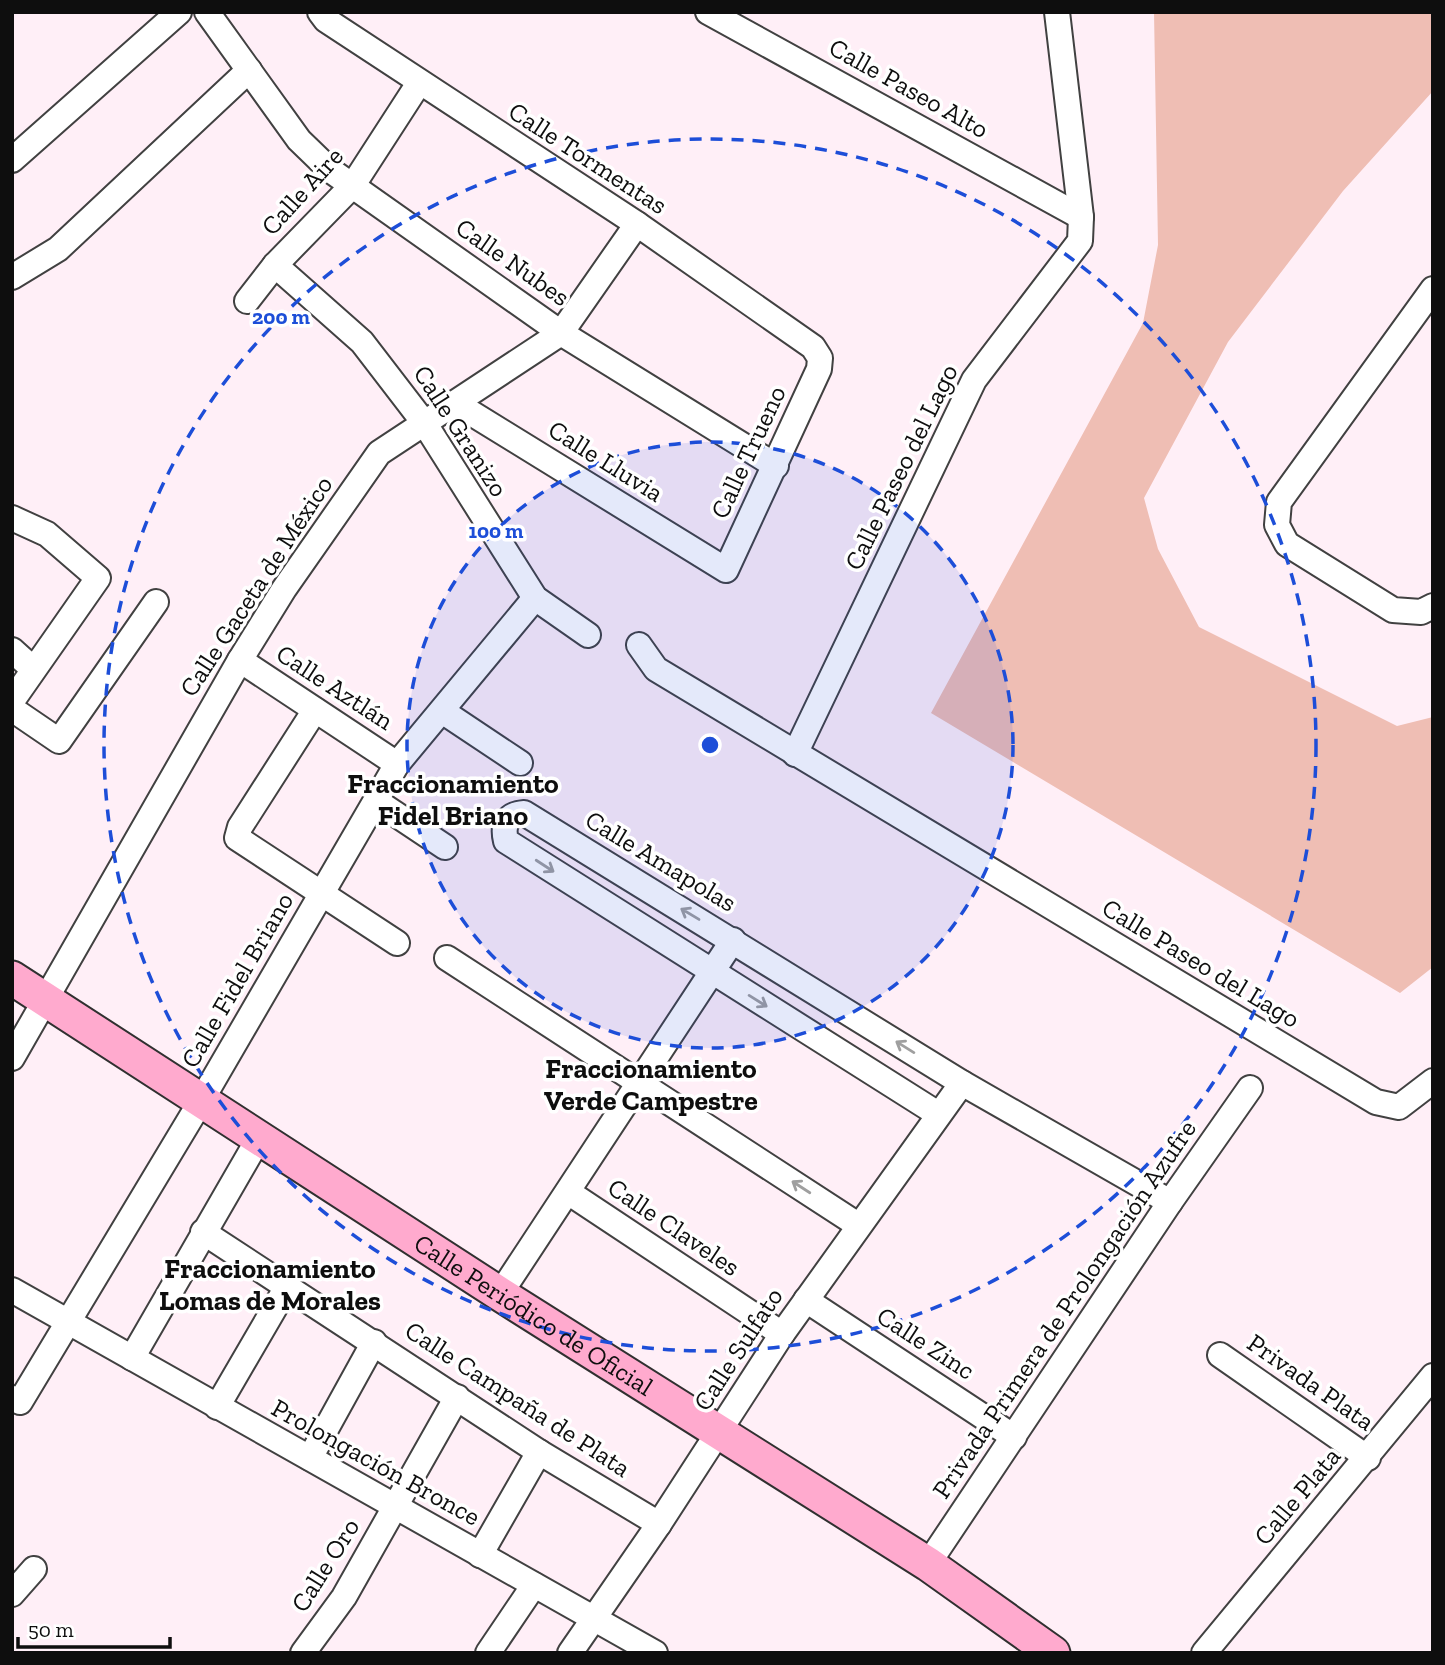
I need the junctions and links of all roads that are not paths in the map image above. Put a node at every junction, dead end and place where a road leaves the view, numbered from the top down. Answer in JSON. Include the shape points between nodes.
{"nodes":[{"id":1,"x":179,"y":12,"type":"edge"},
{"id":2,"x":207,"y":12,"type":"edge"},
{"id":3,"x":320,"y":12,"type":"edge"},
{"id":4,"x":708,"y":12,"type":"edge"},
{"id":5,"x":1057,"y":12,"type":"edge"},
{"id":6,"x":249,"y":70,"type":"junction"},
{"id":7,"x":419,"y":83,"type":"junction"},
{"id":8,"x":12,"y":160,"type":"edge"},
{"id":9,"x":353,"y":185,"type":"junction"},
{"id":10,"x":1081,"y":217,"type":"junction"},
{"id":11,"x":637,"y":224,"type":"junction"},
{"id":12,"x":275,"y":265,"type":"junction"},
{"id":13,"x":12,"y":277,"type":"edge"},
{"id":14,"x":1433,"y":289,"type":"edge"},
{"id":15,"x":247,"y":301,"type":"dead end"},
{"id":16,"x":561,"y":332,"type":"junction"},
{"id":17,"x":820,"y":358,"type":"joint"},
{"id":18,"x":455,"y":403,"type":"junction"},
{"id":19,"x":425,"y":424,"type":"junction"},
{"id":20,"x":776,"y":466,"type":"junction"},
{"id":21,"x":12,"y":518,"type":"edge"},
{"id":22,"x":726,"y":570,"type":"joint"},
{"id":23,"x":535,"y":598,"type":"junction"},
{"id":24,"x":156,"y":602,"type":"dead end"},
{"id":25,"x":1433,"y":606,"type":"edge"},
{"id":26,"x":588,"y":635,"type":"dead end"},
{"id":27,"x":639,"y":645,"type":"dead end"},
{"id":28,"x":12,"y":650,"type":"edge"},
{"id":29,"x":240,"y":660,"type":"junction"},
{"id":30,"x":33,"y":668,"type":"junction"},
{"id":31,"x":12,"y":701,"type":"edge"},
{"id":32,"x":12,"y":709,"type":"edge"},
{"id":33,"x":315,"y":710,"type":"junction"},
{"id":34,"x":442,"y":710,"type":"junction"},
{"id":35,"x":795,"y":754,"type":"junction"},
{"id":36,"x":520,"y":763,"type":"dead end"},
{"id":37,"x":397,"y":764,"type":"junction"},
{"id":38,"x":376,"y":801,"type":"junction"},
{"id":39,"x":445,"y":847,"type":"dead end"},
{"id":40,"x":322,"y":893,"type":"junction"},
{"id":41,"x":733,"y":940,"type":"junction"},
{"id":42,"x":397,"y":943,"type":"dead end"},
{"id":43,"x":447,"y":958,"type":"dead end"},
{"id":44,"x":712,"y":973,"type":"junction"},
{"id":45,"x":12,"y":978,"type":"edge"},
{"id":46,"x":45,"y":1001,"type":"junction"},
{"id":47,"x":12,"y":1058,"type":"edge"},
{"id":48,"x":639,"y":1081,"type":"junction"},
{"id":49,"x":1433,"y":1081,"type":"edge"},
{"id":50,"x":962,"y":1083,"type":"junction"},
{"id":51,"x":1250,"y":1088,"type":"dead end"},
{"id":52,"x":201,"y":1101,"type":"junction"},
{"id":53,"x":938,"y":1114,"type":"junction"},
{"id":54,"x":259,"y":1138,"type":"junction"},
{"id":55,"x":568,"y":1192,"type":"junction"},
{"id":56,"x":1170,"y":1202,"type":"junction"},
{"id":57,"x":858,"y":1225,"type":"junction"},
{"id":58,"x":203,"y":1232,"type":"junction"},
{"id":59,"x":288,"y":1285,"type":"junction"},
{"id":60,"x":12,"y":1290,"type":"edge"},
{"id":61,"x":499,"y":1294,"type":"junction"},
{"id":62,"x":806,"y":1300,"type":"junction"},
{"id":63,"x":68,"y":1322,"type":"junction"},
{"id":64,"x":782,"y":1334,"type":"junction"},
{"id":65,"x":374,"y":1342,"type":"junction"},
{"id":66,"x":1220,"y":1355,"type":"dead end"},
{"id":67,"x":132,"y":1359,"type":"junction"},
{"id":68,"x":1433,"y":1376,"type":"edge"},
{"id":69,"x":457,"y":1397,"type":"junction"},
{"id":70,"x":12,"y":1398,"type":"edge"},
{"id":71,"x":217,"y":1407,"type":"junction"},
{"id":72,"x":718,"y":1433,"type":"junction"},
{"id":73,"x":1014,"y":1437,"type":"junction"},
{"id":74,"x":539,"y":1452,"type":"junction"},
{"id":75,"x":310,"y":1458,"type":"junction"},
{"id":76,"x":1368,"y":1458,"type":"junction"},
{"id":77,"x":394,"y":1506,"type":"junction"},
{"id":78,"x":659,"y":1524,"type":"junction"},
{"id":79,"x":480,"y":1555,"type":"junction"},
{"id":80,"x":928,"y":1564,"type":"junction"},
{"id":81,"x":34,"y":1569,"type":"dead end"},
{"id":82,"x":534,"y":1585,"type":"junction"},
{"id":83,"x":12,"y":1594,"type":"edge"},
{"id":84,"x":595,"y":1619,"type":"junction"},
{"id":85,"x":303,"y":1653,"type":"edge"},
{"id":86,"x":488,"y":1653,"type":"edge"},
{"id":87,"x":570,"y":1653,"type":"edge"},
{"id":88,"x":655,"y":1653,"type":"edge"},
{"id":89,"x":1053,"y":1653,"type":"edge"},
{"id":90,"x":1204,"y":1653,"type":"edge"}],
"edges":[{"from":1,"to":8,"type":"street"},
{"from":2,"to":6,"type":"street","name":"Calle Nubes"},
{"from":3,"to":7,"type":"street","name":"Calle Tormentas"},
{"from":4,"to":10,"type":"street","name":"Calle Paseo Alto"},
{"from":5,"to":10,"type":"street","name":"Calle Paseo del Lago"},
{"from":6,"to":9,"type":"street","name":"Calle Nubes","via":[[299,140]]},
{"from":6,"to":13,"type":"street","via":[[58,249]]},
{"from":7,"to":9,"type":"street","name":"Calle Aire"},
{"from":7,"to":11,"type":"street","name":"Calle Tormentas"},
{"from":9,"to":12,"type":"street","name":"Calle Aire"},
{"from":9,"to":16,"type":"street","name":"Calle Nubes"},
{"from":10,"to":35,"type":"street","name":"Calle Paseo del Lago","via":[[1080,241],[974,380]]},
{"from":11,"to":16,"type":"street","name":"Calle Gaceta de México"},
{"from":11,"to":17,"type":"street","name":"Calle Tormentas","via":[[813,347]]},
{"from":12,"to":15,"type":"street","name":"Calle Aire"},
{"from":12,"to":19,"type":"street","name":"Calle Granizo","via":[[362,342]]},
{"from":14,"to":25,"type":"street","via":[[1279,502],[1277,525],[1287,544],[1393,610],[1421,612]]},
{"from":16,"to":18,"type":"street","name":"Calle Gaceta de México"},
{"from":16,"to":20,"type":"street","name":"Calle Nubes"},
{"from":17,"to":20,"type":"street","name":"Calle Trueno"},
{"from":18,"to":19,"type":"street","name":"Calle Gaceta de México"},
{"from":18,"to":22,"type":"street","name":"Calle Lluvia"},
{"from":19,"to":23,"type":"street","name":"Calle Granizo"},
{"from":19,"to":29,"type":"street","name":"Calle Gaceta de México","via":[[379,453]]},
{"from":20,"to":22,"type":"street","name":"Calle Trueno"},
{"from":21,"to":30,"type":"street","via":[[47,534],[98,578]]},
{"from":23,"to":26,"type":"street","name":"Calle Granizo"},
{"from":23,"to":34,"type":"street","name":"Calle Fidel Briano"},
{"from":24,"to":32,"type":"street","via":[[59,741]]},
{"from":27,"to":35,"type":"street","name":"Calle Paseo del Lago","via":[[656,668]]},
{"from":28,"to":30,"type":"street"},
{"from":29,"to":33,"type":"street","name":"Calle Aztlán"},
{"from":29,"to":46,"type":"street","name":"Calle Gaceta de México"},
{"from":30,"to":31,"type":"street"},
{"from":33,"to":37,"type":"street","name":"Calle Aztlán"},
{"from":33,"to":40,"type":"street","via":[[237,838]]},
{"from":34,"to":36,"type":"street"},
{"from":34,"to":37,"type":"street","name":"Calle Fidel Briano"},
{"from":35,"to":49,"type":"street","name":"Calle Paseo del Lago","via":[[1376,1102],[1399,1107]]},
{"from":37,"to":38,"type":"street","name":"Calle Fidel Briano"},
{"from":38,"to":39,"type":"street"},
{"from":38,"to":40,"type":"street","name":"Calle Fidel Briano"},
{"from":40,"to":42,"type":"street"},
{"from":40,"to":52,"type":"street","name":"Calle Fidel Briano"},
{"from":41,"to":44,"type":"street"},
{"from":41,"to":44,"type":"street","name":"Calle Amapolas","one_way":true,"via":[[524,813],[507,820],[503,829],[506,841]]},
{"from":50,"to":41,"type":"street","name":"Calle Amapolas","one_way":true},
{"from":43,"to":48,"type":"street"},
{"from":44,"to":48,"type":"street"},
{"from":44,"to":53,"type":"street","name":"Calle Amapolas","one_way":true},
{"from":45,"to":46,"type":"main road","name":"Calle Periódico de Oficial"},
{"from":46,"to":47,"type":"street","name":"Calle Gaceta de México"},
{"from":46,"to":52,"type":"main road","name":"Calle Periódico de Oficial"},
{"from":48,"to":55,"type":"street"},
{"from":57,"to":48,"type":"street","one_way":true},
{"from":50,"to":53,"type":"street","name":"Calle Sulfato"},
{"from":50,"to":56,"type":"street","name":"Calle Amapolas"},
{"from":51,"to":56,"type":"street","name":"Privada Primera de Prolongación Azufre"},
{"from":52,"to":54,"type":"main road","name":"Calle Periódico de Oficial"},
{"from":52,"to":63,"type":"street","name":"Calle Fidel Briano"},
{"from":53,"to":57,"type":"street","name":"Calle Sulfato"},
{"from":54,"to":58,"type":"street"},
{"from":54,"to":61,"type":"main road","name":"Calle Periódico de Oficial"},
{"from":55,"to":61,"type":"street"},
{"from":55,"to":64,"type":"street","name":"Calle Claveles"},
{"from":56,"to":73,"type":"street","name":"Privada Primera de Prolongación Azufre"},
{"from":57,"to":62,"type":"street","name":"Calle Sulfato"},
{"from":58,"to":59,"type":"street","name":"Calle Campaña de Plata"},
{"from":58,"to":67,"type":"street"},
{"from":59,"to":65,"type":"street","name":"Calle Campaña de Plata"},
{"from":59,"to":71,"type":"street"},
{"from":60,"to":63,"type":"street","name":"Prolongación Bronce"},
{"from":61,"to":72,"type":"main road","name":"Calle Periódico de Oficial"},
{"from":62,"to":64,"type":"street","name":"Calle Sulfato"},
{"from":62,"to":73,"type":"street","name":"Calle Zinc"},
{"from":63,"to":67,"type":"street","name":"Prolongación Bronce"},
{"from":63,"to":70,"type":"street","name":"Calle Fidel Briano","via":[[20,1402]]},
{"from":64,"to":72,"type":"street","name":"Calle Sulfato"},
{"from":65,"to":69,"type":"street","name":"Calle Campaña de Plata"},
{"from":65,"to":75,"type":"street"},
{"from":66,"to":76,"type":"street","name":"Privada Plata"},
{"from":67,"to":71,"type":"street","name":"Prolongación Bronce"},
{"from":68,"to":76,"type":"street","name":"Calle Plata"},
{"from":69,"to":74,"type":"street","name":"Calle Campaña de Plata"},
{"from":69,"to":77,"type":"street","name":"Calle Oro"},
{"from":71,"to":75,"type":"street","name":"Prolongación Bronce"},
{"from":72,"to":78,"type":"street","name":"Calle Sulfato"},
{"from":72,"to":80,"type":"main road","name":"Calle Periódico de Oficial"},
{"from":73,"to":80,"type":"street","name":"Privada Primera de Prolongación Azufre"},
{"from":74,"to":78,"type":"street","name":"Calle Campaña de Plata"},
{"from":74,"to":79,"type":"street"},
{"from":75,"to":77,"type":"street","name":"Prolongación Bronce"},
{"from":76,"to":90,"type":"street","name":"Calle Plata"},
{"from":77,"to":79,"type":"street","name":"Prolongación Bronce"},
{"from":77,"to":85,"type":"street","name":"Calle Oro","via":[[344,1597]]},
{"from":78,"to":84,"type":"street","name":"Calle Sulfato"},
{"from":79,"to":82,"type":"street","name":"Prolongación Bronce"},
{"from":80,"to":89,"type":"main road","name":"Calle Periódico de Oficial"},
{"from":81,"to":83,"type":"street"},
{"from":82,"to":84,"type":"street","name":"Prolongación Bronce"},
{"from":82,"to":86,"type":"street"},
{"from":84,"to":87,"type":"street","name":"Calle Sulfato"},
{"from":84,"to":88,"type":"street","name":"Prolongación Bronce"}]}
